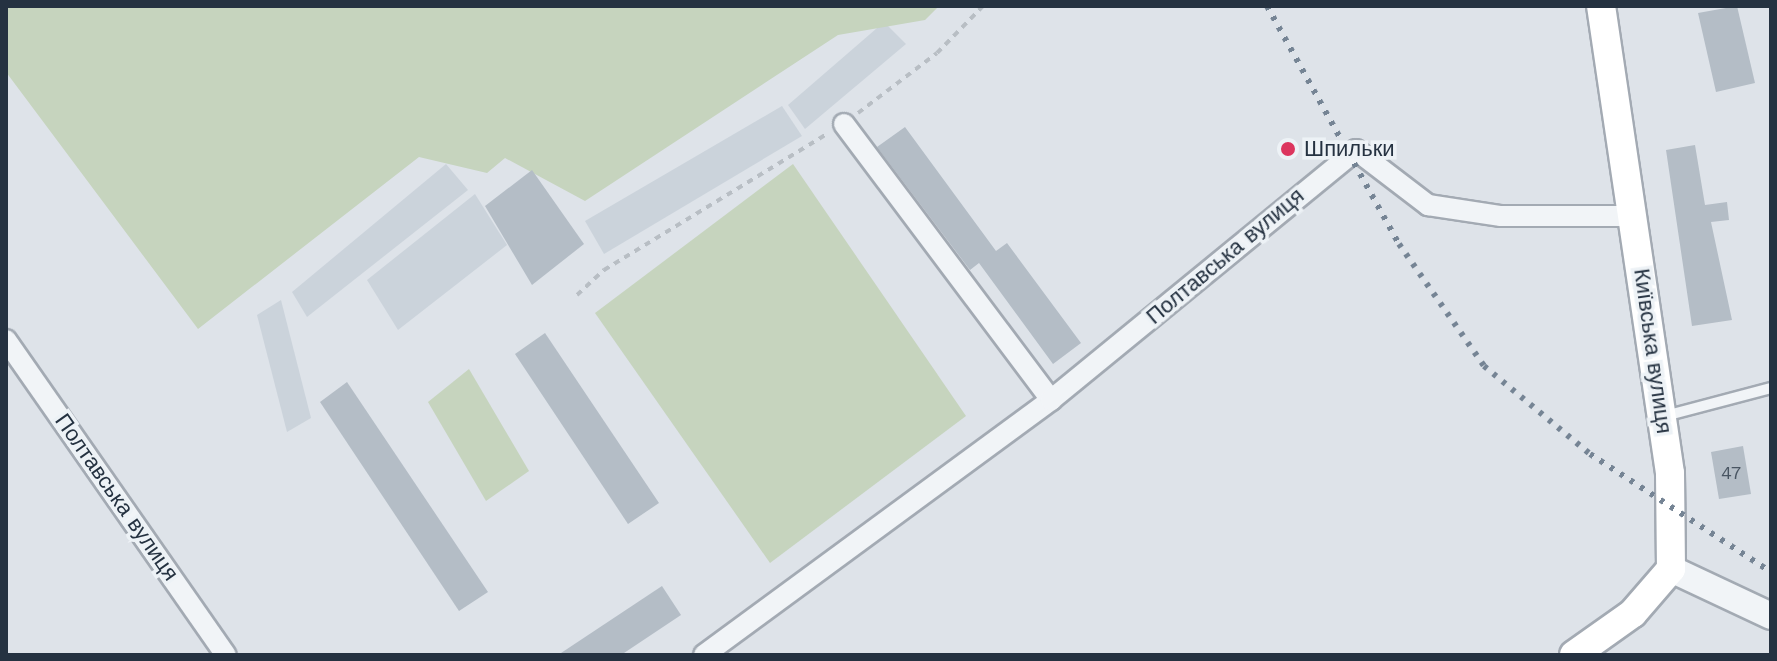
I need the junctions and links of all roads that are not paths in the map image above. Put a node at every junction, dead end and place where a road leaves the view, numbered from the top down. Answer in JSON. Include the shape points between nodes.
{"nodes":[{"id":1,"x":1601,"y":6,"type":"edge"},
{"id":2,"x":844,"y":124,"type":"road end"},
{"id":3,"x":1633,"y":216,"type":"junction"},
{"id":4,"x":6,"y":340,"type":"edge"},
{"id":5,"x":1771,"y":388,"type":"edge"},
{"id":6,"x":1051,"y":400,"type":"junction"},
{"id":7,"x":1663,"y":417,"type":"junction"},
{"id":8,"x":1671,"y":569,"type":"junction"},
{"id":9,"x":1771,"y":616,"type":"edge"},
{"id":10,"x":226,"y":655,"type":"edge"},
{"id":11,"x":704,"y":655,"type":"edge"},
{"id":12,"x":1574,"y":655,"type":"edge"}],
"edges":[{"from":1,"to":3,"type":"main road","name":"Київська вулиця"},
{"from":2,"to":6,"type":"street"},
{"from":3,"to":6,"type":"street","name":"Полтавська вулиця","via":[[1501,216],[1428,205],[1356,150]]},
{"from":3,"to":7,"type":"main road","name":"Київська вулиця"},
{"from":4,"to":10,"type":"street","name":"Полтавська вулиця"},
{"from":5,"to":7,"type":"lane"},
{"from":6,"to":11,"type":"street","name":"Полтавська вулиця"},
{"from":7,"to":8,"type":"main road","name":"Київська вулиця"},
{"from":8,"to":9,"type":"street"},
{"from":8,"to":12,"type":"main road","via":[[1633,613]]}]}
